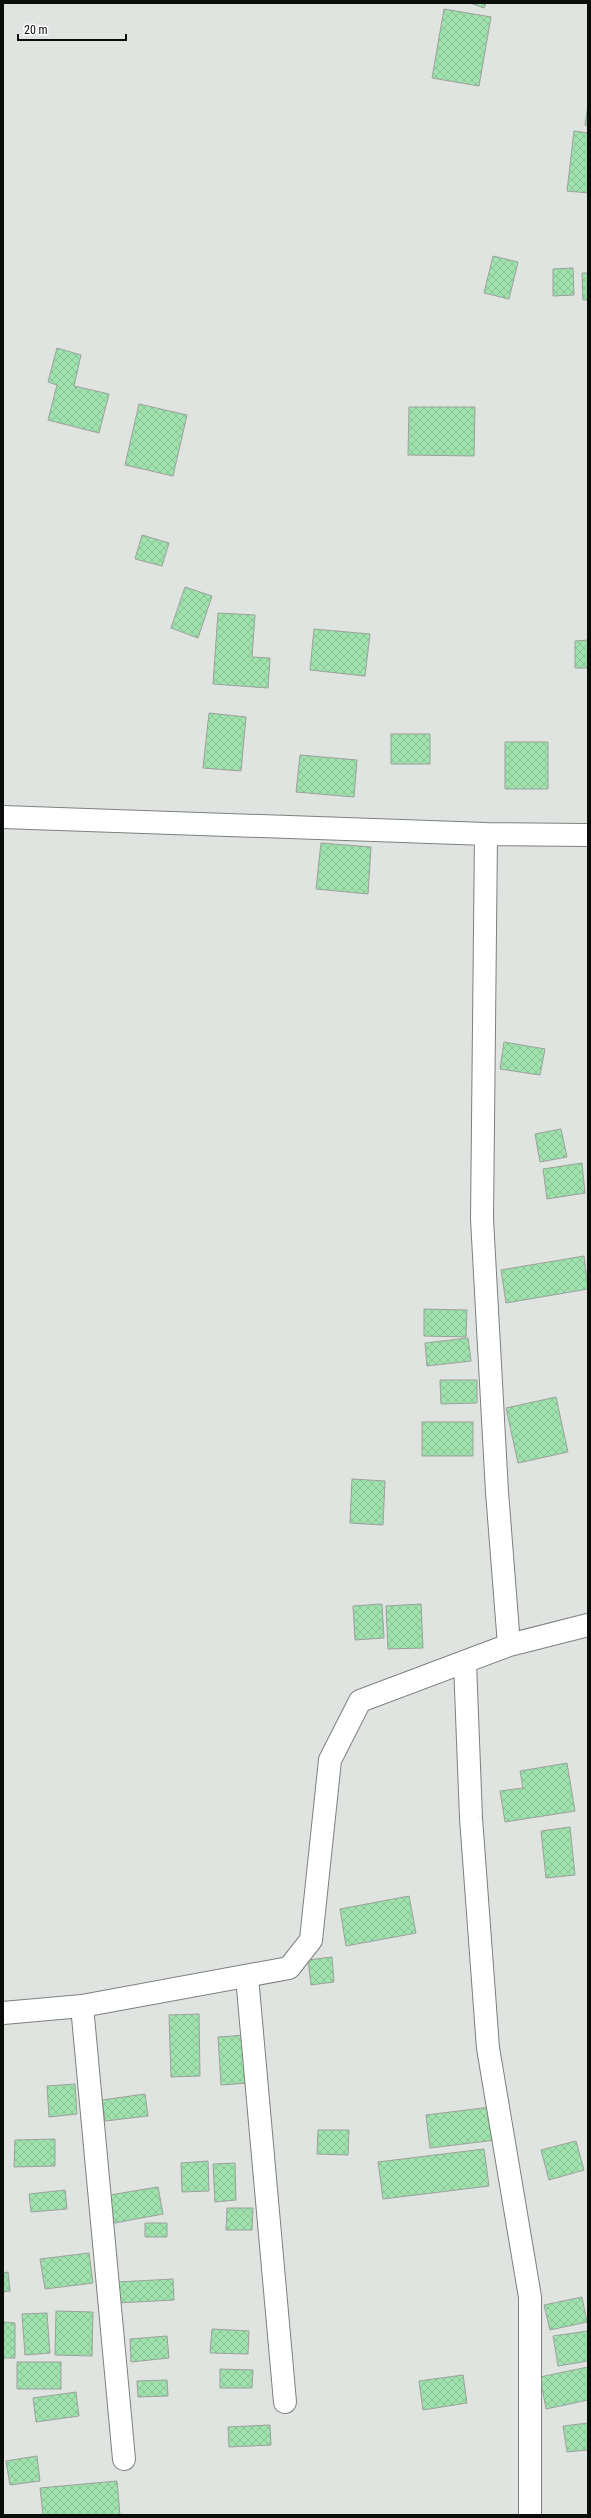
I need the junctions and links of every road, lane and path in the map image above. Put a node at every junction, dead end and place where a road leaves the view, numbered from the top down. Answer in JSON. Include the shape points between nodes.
{"nodes":[{"id":1,"x":3,"y":817,"type":"edge"},
{"id":2,"x":486,"y":834,"type":"junction"},
{"id":3,"x":588,"y":835,"type":"edge"},
{"id":4,"x":588,"y":1625,"type":"edge"},
{"id":5,"x":509,"y":1645,"type":"junction"},
{"id":6,"x":464,"y":1663,"type":"junction"},
{"id":7,"x":247,"y":1978,"type":"junction"},
{"id":8,"x":82,"y":2006,"type":"junction"},
{"id":9,"x":3,"y":2013,"type":"edge"},
{"id":10,"x":285,"y":2402,"type":"dead end"},
{"id":11,"x":124,"y":2459,"type":"dead end"},
{"id":12,"x":530,"y":2515,"type":"edge"}],
"edges":[{"from":1,"to":2,"type":"street"},
{"from":2,"to":3,"type":"street"},
{"from":2,"to":5,"type":"street","via":[[482,1219],[497,1492]]},
{"from":4,"to":5,"type":"street"},
{"from":5,"to":6,"type":"street"},
{"from":6,"to":7,"type":"street","via":[[360,1701],[330,1760],[311,1940],[289,1968]]},
{"from":6,"to":12,"type":"street","via":[[471,1818],[488,2048],[530,2297]]},
{"from":7,"to":8,"type":"street"},
{"from":7,"to":10,"type":"street"},
{"from":8,"to":9,"type":"street"},
{"from":8,"to":11,"type":"street"}]}
